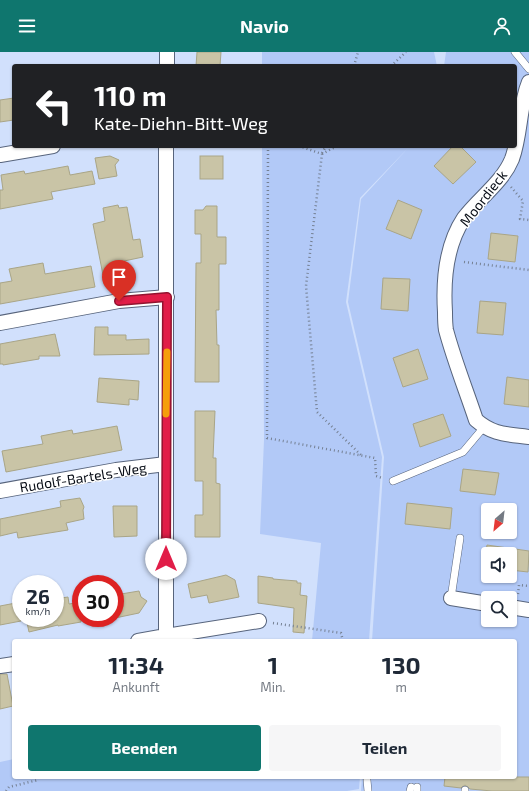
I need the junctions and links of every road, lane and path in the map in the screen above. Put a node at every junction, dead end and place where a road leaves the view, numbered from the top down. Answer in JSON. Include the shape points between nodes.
{"nodes":[{"id":1,"x":167,"y":52,"type":"edge"},
{"id":2,"x":358,"y":52,"type":"edge"},
{"id":3,"x":406,"y":52,"type":"edge"},
{"id":4,"x":515,"y":52,"type":"edge"},
{"id":5,"x":167,"y":64,"type":"edge"},
{"id":6,"x":355,"y":64,"type":"edge"},
{"id":7,"x":393,"y":64,"type":"edge"},
{"id":8,"x":529,"y":69,"type":"edge"},
{"id":9,"x":529,"y":82,"type":"edge"},
{"id":10,"x":517,"y":140,"type":"edge"},
{"id":11,"x":42,"y":148,"type":"edge"},
{"id":12,"x":166,"y":148,"type":"edge"},
{"id":13,"x":268,"y":148,"type":"edge"},
{"id":14,"x":305,"y":148,"type":"edge"},
{"id":15,"x":325,"y":148,"type":"edge"},
{"id":16,"x":334,"y":148,"type":"edge"},
{"id":17,"x":515,"y":148,"type":"edge"},
{"id":18,"x":322,"y":154,"type":"junction"},
{"id":19,"x":0,"y":156,"type":"edge"},
{"id":20,"x":499,"y":179,"type":"junction"},
{"id":21,"x":529,"y":220,"type":"edge"},
{"id":22,"x":464,"y":262,"type":"dead end"},
{"id":23,"x":529,"y":270,"type":"edge"},
{"id":24,"x":167,"y":297,"type":"junction"},
{"id":25,"x":0,"y":323,"type":"edge"},
{"id":26,"x":484,"y":427,"type":"junction"},
{"id":27,"x":529,"y":437,"type":"edge"},
{"id":28,"x":362,"y":456,"type":"junction"},
{"id":29,"x":166,"y":464,"type":"junction"},
{"id":30,"x":393,"y":481,"type":"joint"},
{"id":31,"x":0,"y":491,"type":"edge"},
{"id":32,"x":460,"y":538,"type":"dead end"},
{"id":33,"x":451,"y":598,"type":"joint"},
{"id":34,"x":481,"y":603,"type":"edge"},
{"id":35,"x":517,"y":608,"type":"edge"},
{"id":36,"x":529,"y":610,"type":"edge"},
{"id":37,"x":259,"y":621,"type":"joint"},
{"id":38,"x":166,"y":636,"type":"junction"},
{"id":39,"x":149,"y":639,"type":"edge"},
{"id":40,"x":342,"y":639,"type":"edge"},
{"id":41,"x":12,"y":664,"type":"edge"},
{"id":42,"x":0,"y":666,"type":"edge"},
{"id":43,"x":38,"y":780,"type":"dead end"},
{"id":44,"x":367,"y":780,"type":"dead end"},
{"id":45,"x":6,"y":791,"type":"edge"},
{"id":46,"x":368,"y":791,"type":"edge"}],
"edges":[{"from":1,"to":5,"type":"street"},
{"from":2,"to":6,"type":"path"},
{"from":3,"to":7,"type":"path"},
{"from":4,"to":8,"type":"lane"},
{"from":9,"to":10,"type":"street","name":"Moordieck"},
{"from":11,"to":19,"type":"street"},
{"from":12,"to":24,"type":"street"},
{"from":13,"to":28,"type":"path","via":[[267,438]]},
{"from":14,"to":18,"type":"path"},
{"from":15,"to":18,"type":"path"},
{"from":16,"to":18,"type":"path"},
{"from":17,"to":20,"type":"street","name":"Moordieck","via":[[505,173]]},
{"from":18,"to":28,"type":"path","via":[[306,286],[317,412]]},
{"from":20,"to":21,"type":"path","via":[[514,189],[523,201],[520,219]]},
{"from":20,"to":26,"type":"street","name":"Moordieck","via":[[476,204],[452,242],[444,290],[446,329],[476,420]]},
{"from":22,"to":23,"type":"path"},
{"from":24,"to":25,"type":"street","via":[[119,301]]},
{"from":24,"to":29,"type":"street"},
{"from":26,"to":27,"type":"street","via":[[495,432]]},
{"from":26,"to":30,"type":"lane","via":[[463,452]]},
{"from":28,"to":30,"type":"path","via":[[375,458],[376,476]]},
{"from":29,"to":31,"type":"street","name":"Rudolf-Bartels-Weg","via":[[116,470]]},
{"from":29,"to":38,"type":"street"},
{"from":32,"to":33,"type":"lane"},
{"from":33,"to":34,"type":"street"},
{"from":35,"to":36,"type":"street"},
{"from":37,"to":38,"type":"street"},
{"from":37,"to":40,"type":"path","via":[[341,633]]},
{"from":38,"to":39,"type":"street"},
{"from":41,"to":42,"type":"street"},
{"from":43,"to":45,"type":"path","via":[[9,787]]},
{"from":44,"to":46,"type":"lane"}]}
